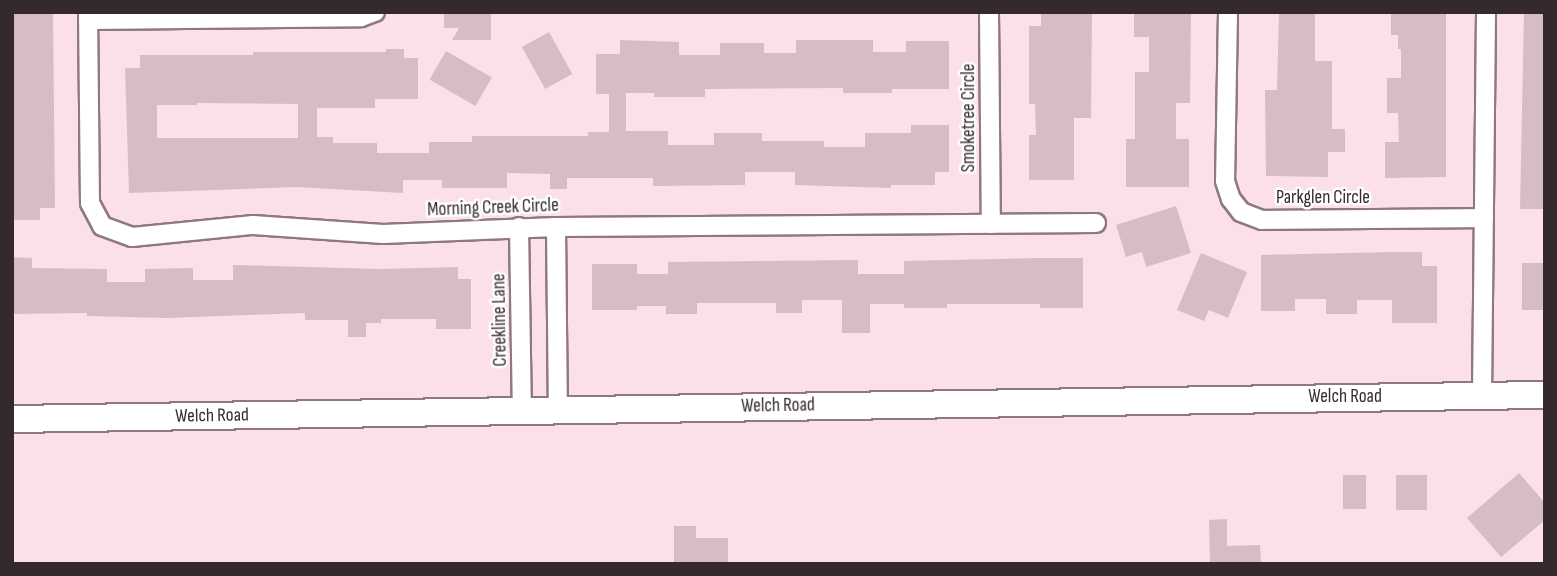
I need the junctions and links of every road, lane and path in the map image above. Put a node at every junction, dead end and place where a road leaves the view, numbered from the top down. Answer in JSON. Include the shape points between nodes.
{"nodes":[{"id":1,"x":375,"y":12,"type":"edge"},
{"id":2,"x":989,"y":12,"type":"edge"},
{"id":3,"x":1228,"y":12,"type":"edge"},
{"id":4,"x":1486,"y":12,"type":"edge"},
{"id":5,"x":88,"y":16,"type":"edge"},
{"id":6,"x":1484,"y":218,"type":"junction"},
{"id":7,"x":1096,"y":223,"type":"dead end"},
{"id":8,"x":991,"y":224,"type":"junction"},
{"id":9,"x":556,"y":226,"type":"junction"},
{"id":10,"x":519,"y":227,"type":"junction"},
{"id":11,"x":1545,"y":395,"type":"edge"},
{"id":12,"x":1482,"y":396,"type":"junction"},
{"id":13,"x":522,"y":411,"type":"junction"},
{"id":14,"x":558,"y":411,"type":"junction"},
{"id":15,"x":12,"y":419,"type":"edge"}],
"edges":[{"from":1,"to":5,"type":"street","name":"Morning Creek Circle","via":[[360,17]]},
{"from":2,"to":8,"type":"street","name":"Smoketree Circle"},
{"from":3,"to":6,"type":"street","name":"Parkglen Circle","via":[[1226,181],[1241,212],[1262,219]]},
{"from":4,"to":6,"type":"street"},
{"from":5,"to":10,"type":"street","name":"Morning Creek Circle","via":[[90,203],[102,226],[132,237],[253,225],[383,234]]},
{"from":6,"to":12,"type":"street"},
{"from":7,"to":8,"type":"street","name":"Morning Creek Circle"},
{"from":8,"to":9,"type":"street","name":"Morning Creek Circle"},
{"from":9,"to":10,"type":"street","name":"Morning Creek Circle"},
{"from":9,"to":14,"type":"street"},
{"from":10,"to":13,"type":"street","name":"Creekline Lane"},
{"from":11,"to":12,"type":"main road","name":"Welch Road"},
{"from":12,"to":14,"type":"main road","name":"Welch Road"},
{"from":13,"to":14,"type":"main road","name":"Welch Road"},
{"from":13,"to":15,"type":"main road","name":"Welch Road"}]}
